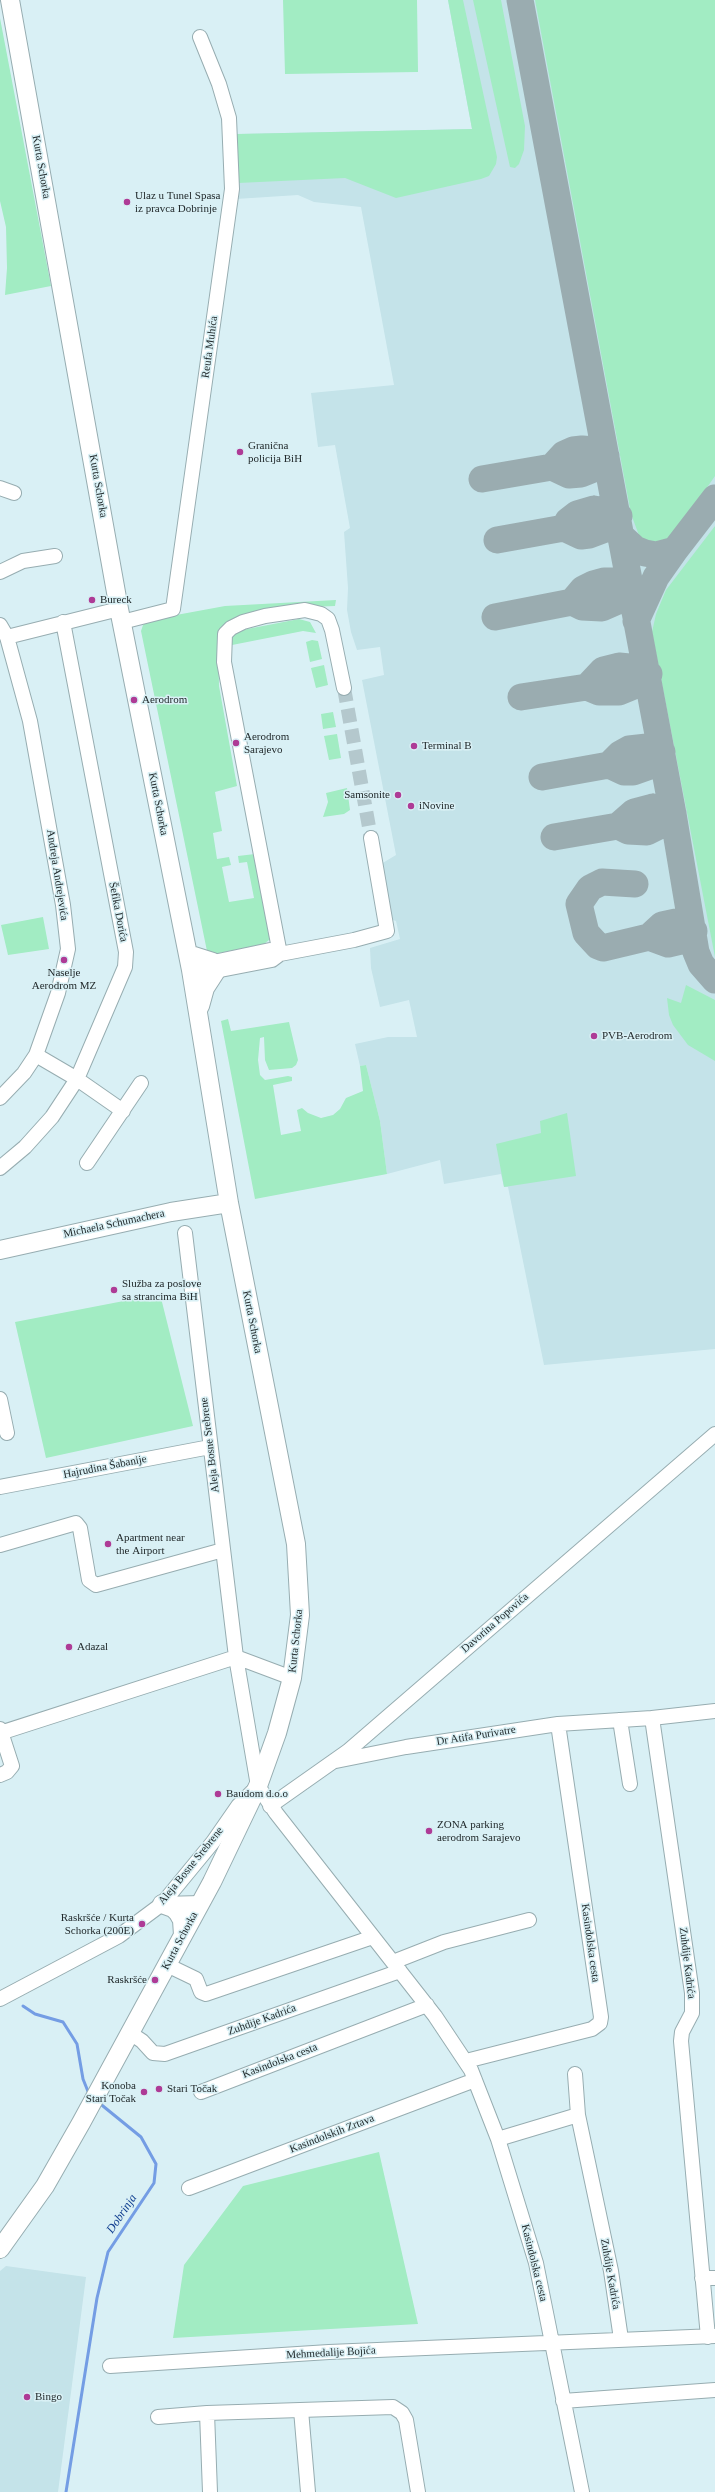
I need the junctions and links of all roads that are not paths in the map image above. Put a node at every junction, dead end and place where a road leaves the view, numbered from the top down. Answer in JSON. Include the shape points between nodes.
{"nodes":[{"id":1,"x":10,"y":0,"type":"edge"},
{"id":2,"x":200,"y":37,"type":"dead end"},
{"id":3,"x":0,"y":488,"type":"edge"},
{"id":4,"x":14,"y":493,"type":"dead end"},
{"id":5,"x":55,"y":556,"type":"dead end"},
{"id":6,"x":0,"y":572,"type":"edge"},
{"id":7,"x":121,"y":616,"type":"junction"},
{"id":8,"x":63,"y":622,"type":"junction"},
{"id":9,"x":3,"y":631,"type":"edge"},
{"id":10,"x":344,"y":688,"type":"tunnel mouth"},
{"id":11,"x":371,"y":838,"type":"tunnel mouth"},
{"id":12,"x":280,"y":954,"type":"junction"},
{"id":13,"x":190,"y":962,"type":"junction"},
{"id":14,"x":214,"y":967,"type":"junction"},
{"id":15,"x":199,"y":1015,"type":"junction"},
{"id":16,"x":36,"y":1055,"type":"junction"},
{"id":17,"x":77,"y":1079,"type":"junction"},
{"id":18,"x":141,"y":1083,"type":"dead end"},
{"id":19,"x":0,"y":1098,"type":"edge"},
{"id":20,"x":123,"y":1111,"type":"junction"},
{"id":21,"x":87,"y":1163,"type":"dead end"},
{"id":22,"x":0,"y":1168,"type":"edge"},
{"id":23,"x":228,"y":1203,"type":"junction"},
{"id":24,"x":185,"y":1233,"type":"dead end"},
{"id":25,"x":0,"y":1250,"type":"edge"},
{"id":26,"x":0,"y":1399,"type":"edge"},
{"id":27,"x":7,"y":1433,"type":"dead end"},
{"id":28,"x":715,"y":1434,"type":"edge"},
{"id":29,"x":210,"y":1447,"type":"junction"},
{"id":30,"x":0,"y":1487,"type":"edge"},
{"id":31,"x":0,"y":1545,"type":"edge"},
{"id":32,"x":223,"y":1550,"type":"junction"},
{"id":33,"x":236,"y":1657,"type":"junction"},
{"id":34,"x":292,"y":1678,"type":"junction"},
{"id":35,"x":715,"y":1711,"type":"edge"},
{"id":36,"x":652,"y":1718,"type":"junction"},
{"id":37,"x":620,"y":1720,"type":"junction"},
{"id":38,"x":558,"y":1724,"type":"junction"},
{"id":39,"x":1,"y":1732,"type":"edge"},
{"id":40,"x":334,"y":1762,"type":"junction"},
{"id":41,"x":0,"y":1775,"type":"edge"},
{"id":42,"x":630,"y":1784,"type":"dead end"},
{"id":43,"x":258,"y":1786,"type":"junction"},
{"id":44,"x":270,"y":1806,"type":"junction"},
{"id":45,"x":201,"y":1903,"type":"junction"},
{"id":46,"x":162,"y":1904,"type":"junction"},
{"id":47,"x":530,"y":1920,"type":"dead end"},
{"id":48,"x":182,"y":1935,"type":"junction"},
{"id":49,"x":374,"y":1937,"type":"junction"},
{"id":50,"x":167,"y":1966,"type":"junction"},
{"id":51,"x":396,"y":1966,"type":"junction"},
{"id":52,"x":0,"y":1999,"type":"edge"},
{"id":53,"x":427,"y":2005,"type":"junction"},
{"id":54,"x":130,"y":2033,"type":"junction"},
{"id":55,"x":466,"y":2061,"type":"junction"},
{"id":56,"x":575,"y":2074,"type":"dead end"},
{"id":57,"x":475,"y":2080,"type":"junction"},
{"id":58,"x":201,"y":2092,"type":"dead end"},
{"id":59,"x":578,"y":2115,"type":"junction"},
{"id":60,"x":498,"y":2139,"type":"junction"},
{"id":61,"x":189,"y":2188,"type":"dead end"},
{"id":62,"x":0,"y":2249,"type":"edge"},
{"id":63,"x":708,"y":2278,"type":"edge"},
{"id":64,"x":711,"y":2337,"type":"edge"},
{"id":65,"x":621,"y":2339,"type":"junction"},
{"id":66,"x":552,"y":2342,"type":"junction"},
{"id":67,"x":110,"y":2366,"type":"dead end"},
{"id":68,"x":715,"y":2390,"type":"edge"},
{"id":69,"x":563,"y":2401,"type":"junction"},
{"id":70,"x":301,"y":2410,"type":"junction"},
{"id":71,"x":207,"y":2413,"type":"junction"},
{"id":72,"x":158,"y":2417,"type":"dead end"},
{"id":73,"x":210,"y":2492,"type":"edge"},
{"id":74,"x":308,"y":2492,"type":"edge"},
{"id":75,"x":418,"y":2492,"type":"edge"},
{"id":76,"x":582,"y":2492,"type":"edge"}],
"edges":[{"from":1,"to":7,"type":"main road","name":"Kurta Schorka"},
{"from":2,"to":7,"type":"street","name":"Reufa Muhića","via":[[219,84],[229,118],[232,189],[173,608]]},
{"from":3,"to":4,"type":"street"},
{"from":5,"to":6,"type":"street","via":[[23,561]]},
{"from":7,"to":8,"type":"street","name":"Andreja Andrejevića"},
{"from":7,"to":13,"type":"main road","name":"Kurta Schorka"},
{"from":8,"to":9,"type":"street","name":"Andreja Andrejevića"},
{"from":8,"to":17,"type":"street","name":"Šefika Dorića","via":[[126,952],[125,967]]},
{"from":9,"to":16,"type":"street","name":"Andreja Andrejevića","via":[[30,721],[63,905],[68,949],[58,993]]},
{"from":10,"to":12,"type":"street","via":[[328,619],[321,614],[305,610],[265,616],[243,622],[225,634],[224,662]]},
{"from":11,"to":12,"type":"street","via":[[387,931]]},
{"from":12,"to":14,"type":"street","via":[[270,950]]},
{"from":13,"to":14,"type":"main road"},
{"from":13,"to":15,"type":"main road","name":"Kurta Schorka"},
{"from":14,"to":15,"type":"main road","via":[[204,988]]},
{"from":15,"to":23,"type":"main road","name":"Kurta Schorka"},
{"from":16,"to":17,"type":"street"},
{"from":16,"to":19,"type":"street","name":"Andreja Andrejevića","via":[[24,1073]]},
{"from":17,"to":20,"type":"street"},
{"from":17,"to":22,"type":"street","name":"Šefika Dorića","via":[[52,1117],[25,1147]]},
{"from":18,"to":20,"type":"street"},
{"from":20,"to":21,"type":"street"},
{"from":23,"to":25,"type":"main road","name":"Michaela Schumachera","via":[[171,1212]]},
{"from":23,"to":34,"type":"main road","name":"Kurta Schorka","via":[[296,1544],[300,1615]]},
{"from":24,"to":29,"type":"street","name":"Aleja Bosne Srebrene"},
{"from":26,"to":27,"type":"street"},
{"from":28,"to":40,"type":"street","name":"Davorina Popovića"},
{"from":29,"to":30,"type":"street","name":"Hajrudina Šabanije"},
{"from":29,"to":32,"type":"street","name":"Aleja Bosne Srebrene"},
{"from":31,"to":32,"type":"street","via":[[76,1523],[80,1528],[89,1580],[96,1585]]},
{"from":32,"to":33,"type":"street","name":"Aleja Bosne Srebrene"},
{"from":33,"to":34,"type":"street"},
{"from":33,"to":39,"type":"street"},
{"from":33,"to":43,"type":"street","name":"Aleja Bosne Srebrene"},
{"from":34,"to":43,"type":"main road","name":"Kurta Schorka","via":[[277,1733]]},
{"from":35,"to":36,"type":"street","name":"Dr Atifa Purivatre"},
{"from":36,"to":37,"type":"street","name":"Dr Atifa Purivatre"},
{"from":36,"to":63,"type":"street","name":"Zuhdije Kadrića","via":[[692,1993],[692,2013],[682,2032],[681,2041]]},
{"from":37,"to":38,"type":"street","name":"Dr Atifa Purivatre"},
{"from":37,"to":42,"type":"street"},
{"from":38,"to":40,"type":"street","name":"Dr Atifa Purivatre","via":[[396,1749]]},
{"from":38,"to":55,"type":"street","name":"Kasindolska cesta","via":[[600,2023],[592,2029]]},
{"from":39,"to":41,"type":"street","via":[[12,1766]]},
{"from":40,"to":44,"type":"street","name":"Davorina Popovića"},
{"from":43,"to":44,"type":"street","name":"Kasindolska cesta"},
{"from":43,"to":45,"type":"main road","name":"Kurta Schorka"},
{"from":43,"to":46,"type":"street","name":"Aleja Bosne Srebrene","via":[[238,1806],[213,1842]]},
{"from":44,"to":49,"type":"street","name":"Kasindolska cesta"},
{"from":45,"to":46,"type":"street"},
{"from":45,"to":48,"type":"main road","name":"Kurta Schorka"},
{"from":46,"to":48,"type":"main road","via":[[178,1913],[183,1927]]},
{"from":46,"to":52,"type":"street","name":"Aleja Bosne Srebrene","via":[[119,1936]]},
{"from":47,"to":51,"type":"street","name":"Zuhdije Kadrića","via":[[444,1942]]},
{"from":48,"to":50,"type":"main road","name":"Kurta Schorka"},
{"from":49,"to":50,"type":"street","via":[[206,1994],[201,1992],[196,1979]]},
{"from":49,"to":51,"type":"street","name":"Kasindolska cesta"},
{"from":50,"to":54,"type":"main road","name":"Kurta Schorka"},
{"from":51,"to":53,"type":"street","name":"Kasindolska cesta"},
{"from":51,"to":54,"type":"street","name":"Zuhdije Kadrića","via":[[165,2054],[153,2053]]},
{"from":53,"to":55,"type":"street","name":"Kasindolska cesta"},
{"from":53,"to":58,"type":"street","name":"Kasindolska cesta"},
{"from":54,"to":62,"type":"main road","name":"Kurta Schorka","via":[[37,2197]]},
{"from":55,"to":57,"type":"street","name":"Kasindolska cesta"},
{"from":56,"to":59,"type":"street","name":"Zuhdije Kadrića"},
{"from":57,"to":60,"type":"street","name":"Kasindolska cesta"},
{"from":57,"to":61,"type":"street","name":"Kasindolskih Zrtava"},
{"from":59,"to":60,"type":"street"},
{"from":59,"to":65,"type":"street","name":"Zuhdije Kadrića","via":[[610,2271]]},
{"from":60,"to":66,"type":"street","name":"Kasindolska cesta","via":[[536,2263]]},
{"from":63,"to":64,"type":"street","name":"Zuhdije Kadrića"},
{"from":64,"to":65,"type":"street","name":"Zuhdije Kadrića"},
{"from":65,"to":66,"type":"street","name":"Zuhdije Kadrića"},
{"from":66,"to":67,"type":"street","name":"Mehmedalije Bojića","via":[[329,2352]]},
{"from":66,"to":69,"type":"street","name":"Kasindolska cesta"},
{"from":68,"to":69,"type":"street"},
{"from":69,"to":76,"type":"street","name":"Kasindolska cesta"},
{"from":70,"to":71,"type":"street"},
{"from":70,"to":74,"type":"street"},
{"from":70,"to":75,"type":"street","via":[[398,2409],[406,2420]]},
{"from":71,"to":72,"type":"street"},
{"from":71,"to":73,"type":"street"}]}
